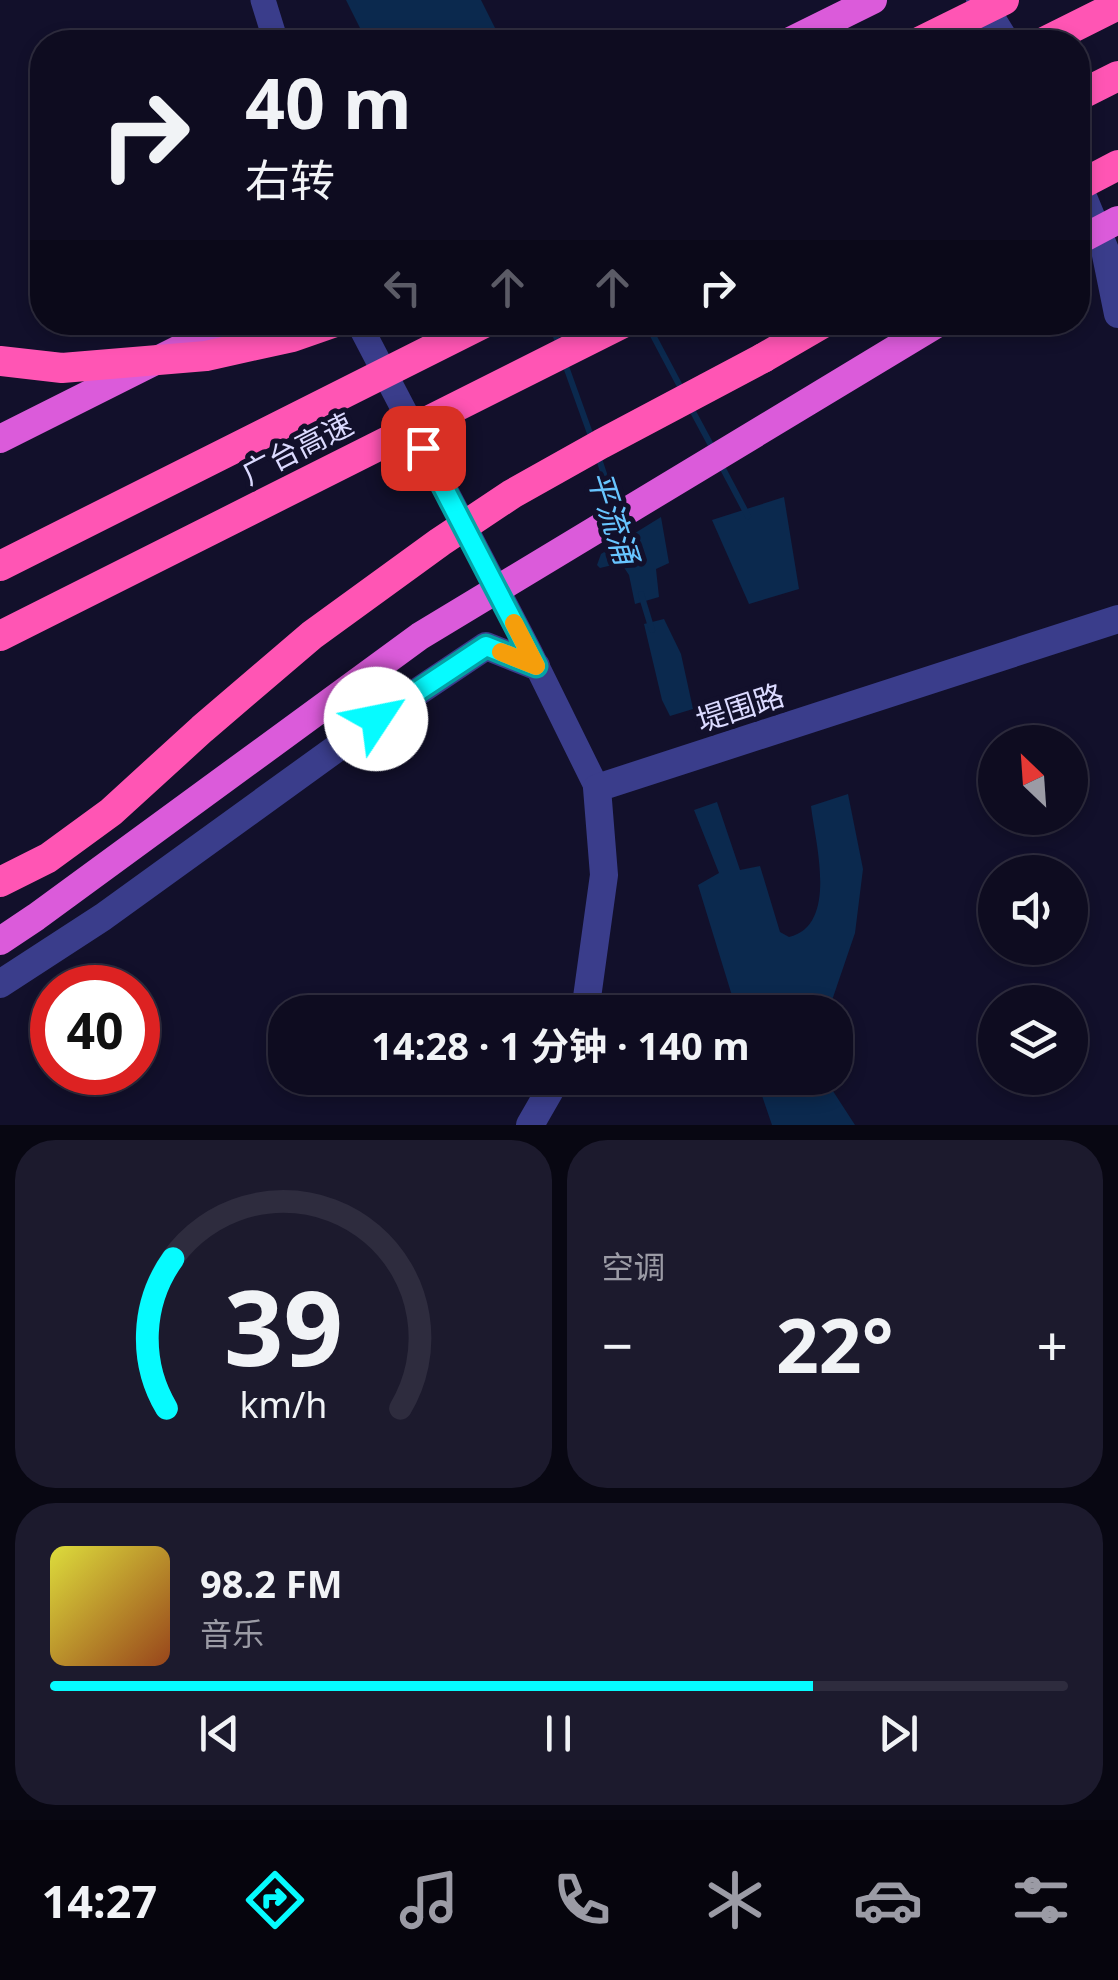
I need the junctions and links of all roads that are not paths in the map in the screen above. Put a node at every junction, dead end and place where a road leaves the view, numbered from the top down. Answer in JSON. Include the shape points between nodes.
{"nodes":[{"id":1,"x":263,"y":0,"type":"edge"},
{"id":2,"x":873,"y":0,"type":"edge"},
{"id":3,"x":980,"y":0,"type":"edge"},
{"id":4,"x":1004,"y":0,"type":"edge"},
{"id":5,"x":1118,"y":6,"type":"edge"},
{"id":6,"x":272,"y":30,"type":"edge"},
{"id":7,"x":812,"y":30,"type":"edge"},
{"id":8,"x":943,"y":30,"type":"edge"},
{"id":9,"x":999,"y":30,"type":"edge"},
{"id":10,"x":1069,"y":30,"type":"edge"},
{"id":11,"x":1118,"y":76,"type":"edge"},
{"id":12,"x":1090,"y":90,"type":"edge"},
{"id":13,"x":1118,"y":165,"type":"edge"},
{"id":14,"x":1090,"y":179,"type":"edge"},
{"id":15,"x":1090,"y":214,"type":"edge"},
{"id":16,"x":1118,"y":220,"type":"edge"},
{"id":17,"x":1090,"y":235,"type":"edge"},
{"id":18,"x":1114,"y":271,"type":"edge"},
{"id":19,"x":1118,"y":314,"type":"edge"},
{"id":20,"x":208,"y":335,"type":"edge"},
{"id":21,"x":300,"y":335,"type":"edge"},
{"id":22,"x":365,"y":335,"type":"edge"},
{"id":23,"x":460,"y":335,"type":"edge"},
{"id":24,"x":600,"y":335,"type":"edge"},
{"id":25,"x":801,"y":335,"type":"edge"},
{"id":26,"x":918,"y":335,"type":"edge"},
{"id":27,"x":0,"y":361,"type":"edge"},
{"id":28,"x":0,"y":439,"type":"edge"},
{"id":29,"x":0,"y":566,"type":"edge"},
{"id":30,"x":1118,"y":619,"type":"edge"},
{"id":31,"x":0,"y":636,"type":"edge"},
{"id":32,"x":536,"y":666,"type":"junction"},
{"id":33,"x":598,"y":788,"type":"junction"},
{"id":34,"x":0,"y":882,"type":"edge"},
{"id":35,"x":0,"y":940,"type":"edge"},
{"id":36,"x":0,"y":984,"type":"edge"},
{"id":37,"x":587,"y":995,"type":"edge"},
{"id":38,"x":547,"y":1095,"type":"edge"},
{"id":39,"x":530,"y":1125,"type":"edge"}],
"edges":[{"from":1,"to":6,"type":"street"},
{"from":2,"to":7,"type":"highway"},
{"from":3,"to":9,"type":"street"},
{"from":4,"to":8,"type":"highway","bridge":true},
{"from":5,"to":10,"type":"highway"},
{"from":11,"to":12,"type":"highway"},
{"from":13,"to":14,"type":"highway","bridge":true},
{"from":15,"to":18,"type":"street"},
{"from":16,"to":17,"type":"highway","bridge":true},
{"from":18,"to":19,"type":"street"},
{"from":20,"to":28,"type":"highway"},
{"from":21,"to":27,"type":"highway","via":[[206,356],[62,368]]},
{"from":22,"to":32,"type":"street"},
{"from":23,"to":29,"type":"highway","name":"广台高速","bridge":true},
{"from":24,"to":31,"type":"highway","name":"广台高速","bridge":true},
{"from":25,"to":34,"type":"highway","bridge":true,"via":[[512,494],[440,542],[312,635],[110,812],[48,858]]},
{"from":26,"to":35,"type":"highway","bridge":true,"via":[[420,636]]},
{"from":30,"to":33,"type":"street","name":"堤围路"},
{"from":32,"to":33,"type":"street"},
{"from":32,"to":36,"type":"street","via":[[486,646]]},
{"from":33,"to":37,"type":"street","via":[[604,875]]},
{"from":38,"to":39,"type":"street"}]}
